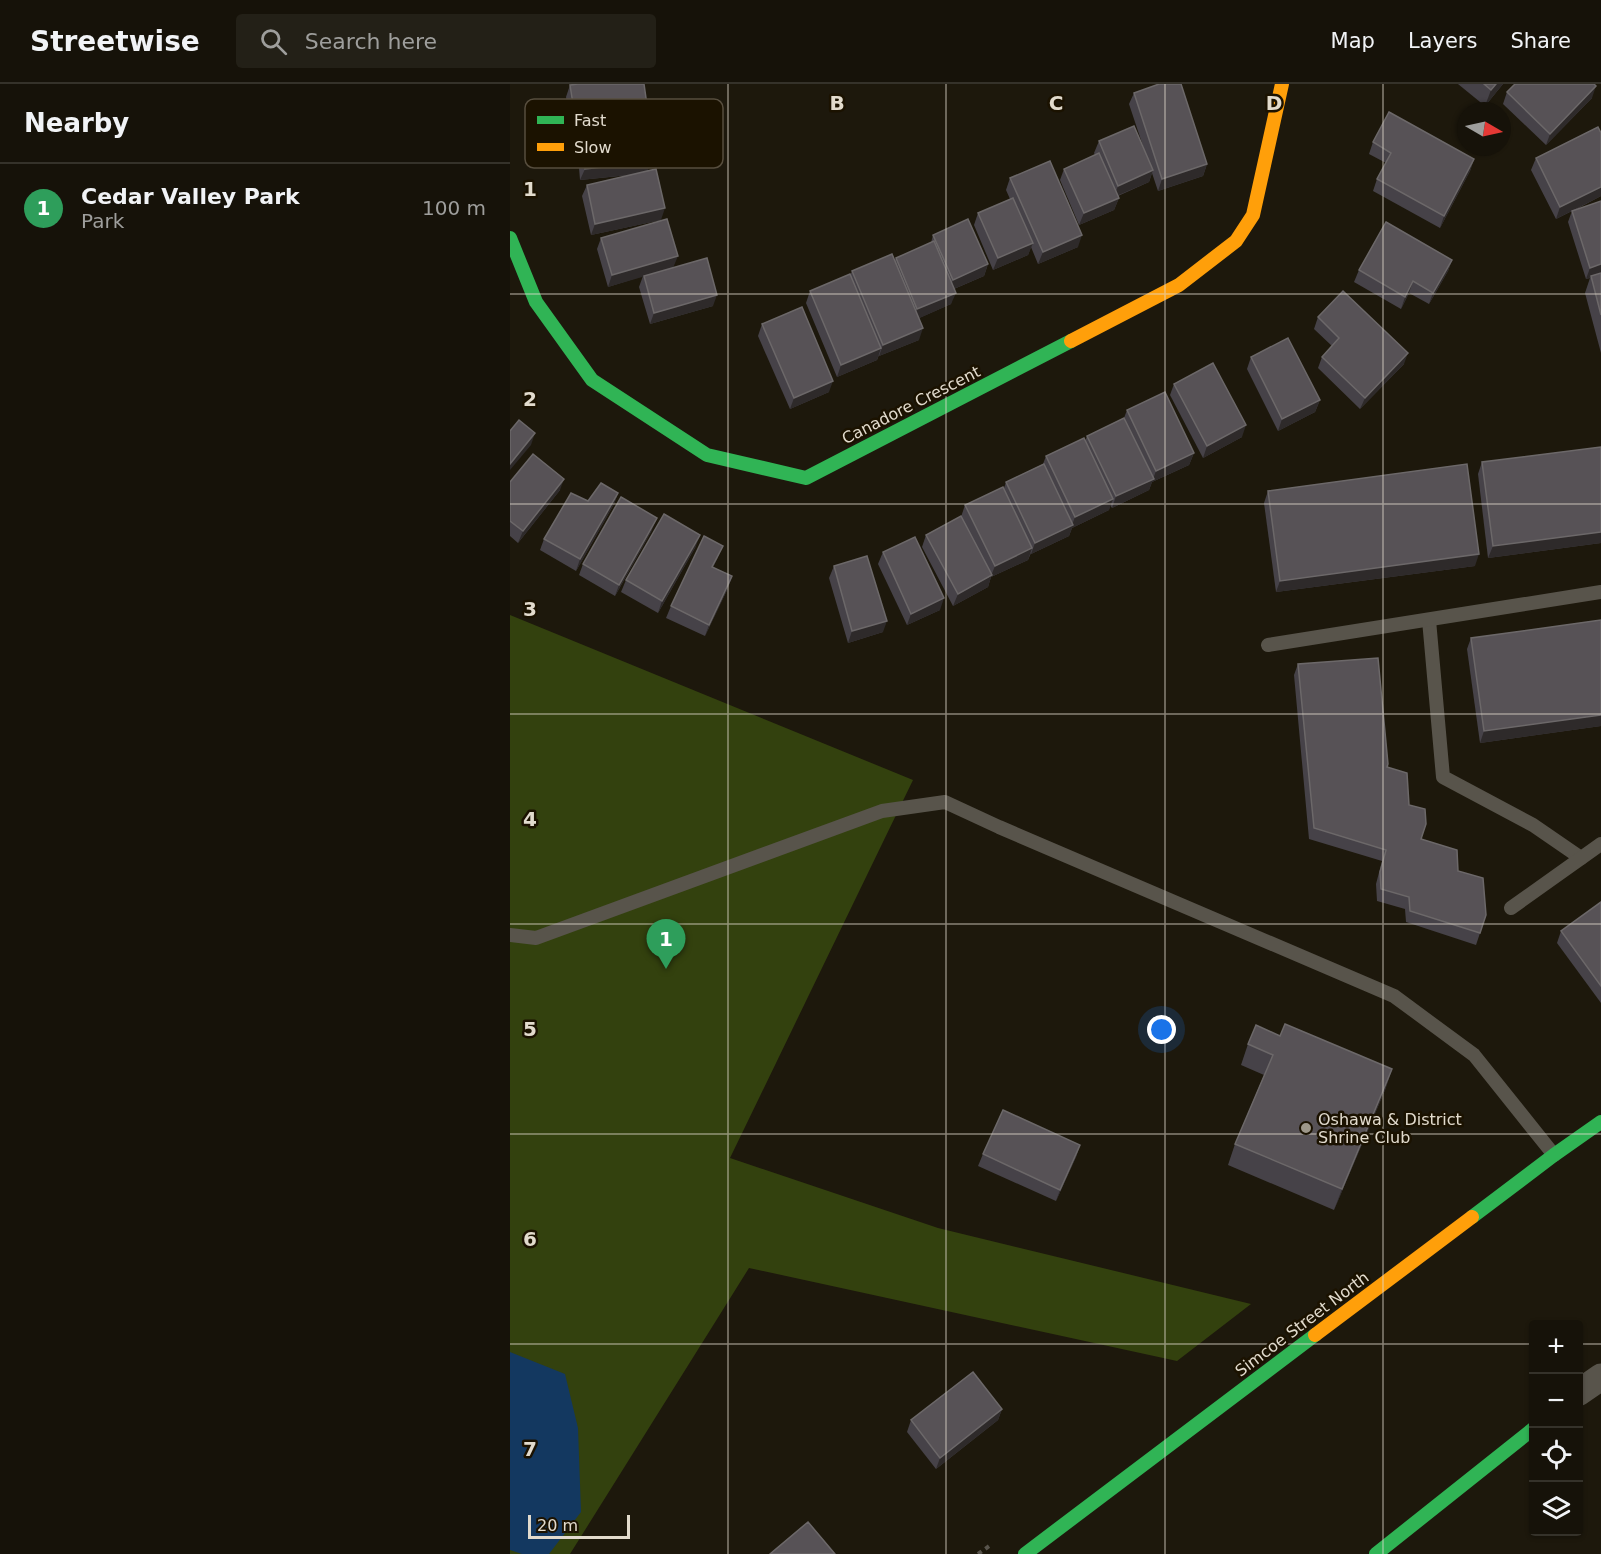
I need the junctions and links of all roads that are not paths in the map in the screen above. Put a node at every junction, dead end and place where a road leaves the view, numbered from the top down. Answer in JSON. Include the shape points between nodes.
{"nodes":[{"id":1,"x":1282,"y":84,"type":"edge"},
{"id":2,"x":510,"y":238,"type":"edge"},
{"id":3,"x":1601,"y":592,"type":"edge"},
{"id":4,"x":1429,"y":620,"type":"junction"},
{"id":5,"x":1268,"y":645,"type":"dead end"},
{"id":6,"x":1601,"y":844,"type":"edge"},
{"id":7,"x":1581,"y":858,"type":"junction"},
{"id":8,"x":1511,"y":908,"type":"dead end"},
{"id":9,"x":510,"y":935,"type":"edge"},
{"id":10,"x":1601,"y":1122,"type":"edge"},
{"id":11,"x":1554,"y":1155,"type":"junction"},
{"id":12,"x":1601,"y":1377,"type":"edge"},
{"id":13,"x":1583,"y":1390,"type":"edge"},
{"id":14,"x":1529,"y":1432,"type":"edge"},
{"id":15,"x":1027,"y":1553,"type":"edge"},
{"id":16,"x":1376,"y":1554,"type":"edge"}],
"edges":[{"from":1,"to":2,"type":"street","name":"Canadore Crescent","via":[[1254,215],[1236,241],[1179,285],[806,478],[707,455],[592,380],[536,302]]},
{"from":3,"to":4,"type":"lane"},
{"from":4,"to":5,"type":"lane"},
{"from":4,"to":7,"type":"lane","via":[[1443,777],[1533,825]]},
{"from":6,"to":7,"type":"lane"},
{"from":7,"to":8,"type":"lane"},
{"from":9,"to":11,"type":"lane","via":[[536,938],[882,811],[945,802],[1394,996],[1474,1054]]},
{"from":10,"to":11,"type":"street","name":"Simcoe Street North"},
{"from":11,"to":15,"type":"street","name":"Simcoe Street North"},
{"from":12,"to":13,"type":"street"},
{"from":14,"to":16,"type":"street"}]}
